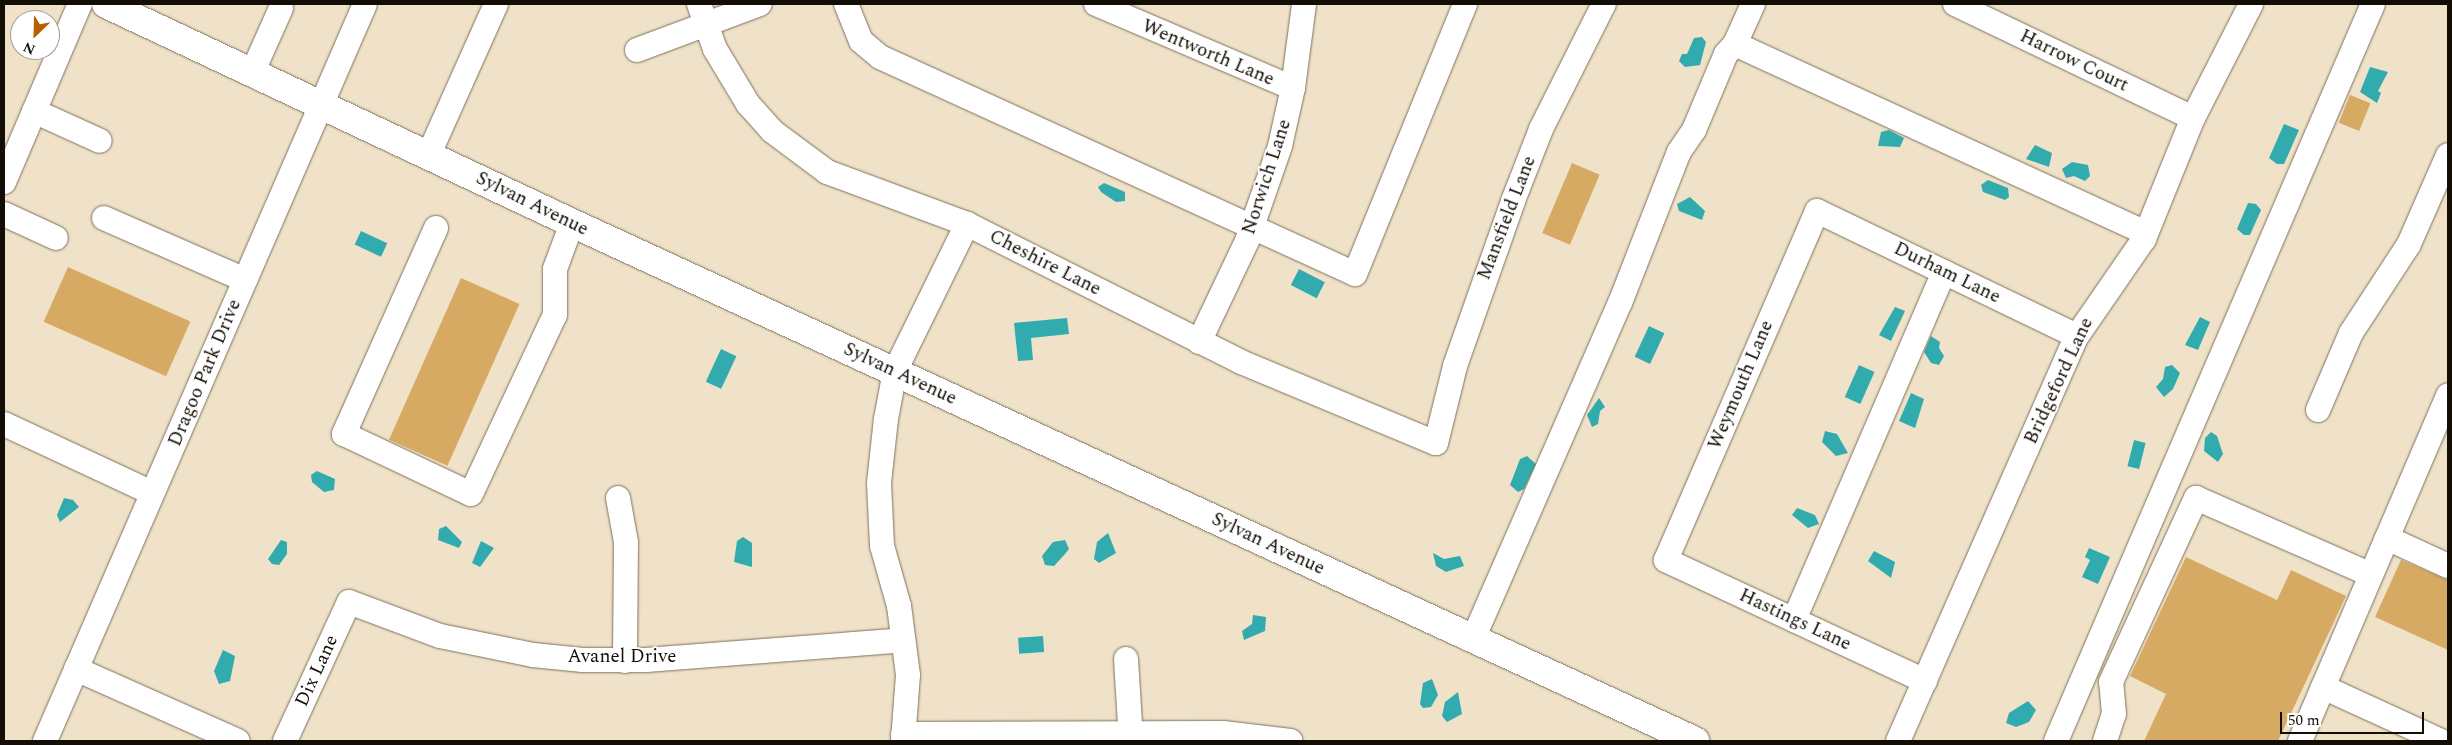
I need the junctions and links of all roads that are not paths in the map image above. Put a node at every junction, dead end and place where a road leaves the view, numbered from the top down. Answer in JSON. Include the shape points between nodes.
{"nodes":[{"id":1,"x":80,"y":4,"type":"edge"},
{"id":2,"x":106,"y":4,"type":"edge"},
{"id":3,"x":365,"y":4,"type":"edge"},
{"id":4,"x":496,"y":4,"type":"edge"},
{"id":5,"x":760,"y":4,"type":"edge"},
{"id":6,"x":846,"y":4,"type":"edge"},
{"id":7,"x":1096,"y":4,"type":"edge"},
{"id":8,"x":1304,"y":4,"type":"edge"},
{"id":9,"x":1465,"y":4,"type":"edge"},
{"id":10,"x":1604,"y":4,"type":"edge"},
{"id":11,"x":1753,"y":4,"type":"edge"},
{"id":12,"x":1955,"y":4,"type":"edge"},
{"id":13,"x":2373,"y":4,"type":"edge"},
{"id":14,"x":2248,"y":5,"type":"edge"},
{"id":15,"x":281,"y":8,"type":"dead end"},
{"id":16,"x":1126,"y":11,"type":"edge"},
{"id":17,"x":702,"y":14,"type":"edge"},
{"id":18,"x":1735,"y":44,"type":"junction"},
{"id":19,"x":637,"y":50,"type":"dead end"},
{"id":20,"x":253,"y":71,"type":"junction"},
{"id":21,"x":1293,"y":88,"type":"junction"},
{"id":22,"x":322,"y":103,"type":"junction"},
{"id":23,"x":34,"y":111,"type":"junction"},
{"id":24,"x":2193,"y":118,"type":"junction"},
{"id":25,"x":100,"y":141,"type":"dead end"},
{"id":26,"x":429,"y":154,"type":"junction"},
{"id":27,"x":2448,"y":155,"type":"edge"},
{"id":28,"x":4,"y":182,"type":"edge"},
{"id":29,"x":1817,"y":211,"type":"joint"},
{"id":30,"x":4,"y":214,"type":"edge"},
{"id":31,"x":104,"y":218,"type":"dead end"},
{"id":32,"x":572,"y":223,"type":"junction"},
{"id":33,"x":967,"y":224,"type":"junction"},
{"id":34,"x":436,"y":228,"type":"dead end"},
{"id":35,"x":1251,"y":229,"type":"junction"},
{"id":36,"x":2146,"y":233,"type":"junction"},
{"id":37,"x":56,"y":238,"type":"dead end"},
{"id":38,"x":1944,"y":272,"type":"junction"},
{"id":39,"x":245,"y":280,"type":"junction"},
{"id":40,"x":2077,"y":336,"type":"junction"},
{"id":41,"x":1199,"y":342,"type":"junction"},
{"id":42,"x":895,"y":371,"type":"junction"},
{"id":43,"x":2448,"y":395,"type":"edge"},
{"id":44,"x":2318,"y":410,"type":"dead end"},
{"id":45,"x":4,"y":424,"type":"edge"},
{"id":46,"x":1436,"y":443,"type":"joint"},
{"id":47,"x":152,"y":493,"type":"junction"},
{"id":48,"x":618,"y":498,"type":"dead end"},
{"id":49,"x":2387,"y":538,"type":"junction"},
{"id":50,"x":1666,"y":560,"type":"joint"},
{"id":51,"x":2448,"y":566,"type":"edge"},
{"id":52,"x":2371,"y":575,"type":"junction"},
{"id":53,"x":349,"y":602,"type":"joint"},
{"id":54,"x":1794,"y":620,"type":"junction"},
{"id":55,"x":1473,"y":639,"type":"junction"},
{"id":56,"x":903,"y":640,"type":"junction"},
{"id":57,"x":1126,"y":659,"type":"dead end"},
{"id":58,"x":625,"y":661,"type":"junction"},
{"id":59,"x":76,"y":669,"type":"junction"},
{"id":60,"x":1925,"y":681,"type":"junction"},
{"id":61,"x":2323,"y":687,"type":"junction"},
{"id":62,"x":903,"y":738,"type":"edge"},
{"id":63,"x":1131,"y":739,"type":"edge"},
{"id":64,"x":45,"y":741,"type":"edge"},
{"id":65,"x":238,"y":741,"type":"edge"},
{"id":66,"x":285,"y":741,"type":"edge"},
{"id":67,"x":1291,"y":741,"type":"edge"},
{"id":68,"x":1695,"y":741,"type":"edge"},
{"id":69,"x":1898,"y":741,"type":"edge"},
{"id":70,"x":2056,"y":741,"type":"edge"},
{"id":71,"x":2105,"y":741,"type":"edge"},
{"id":72,"x":2300,"y":741,"type":"edge"},
{"id":73,"x":2441,"y":741,"type":"edge"}],
"edges":[{"from":1,"to":23,"type":"street"},
{"from":2,"to":20,"type":"main road","name":"Sylvan Avenue"},
{"from":3,"to":22,"type":"street","name":"Dragoo Park Drive"},
{"from":4,"to":26,"type":"street"},
{"from":5,"to":17,"type":"street"},
{"from":6,"to":35,"type":"street","via":[[862,42],[880,56]]},
{"from":7,"to":16,"type":"street","name":"Wentworth Lane"},
{"from":8,"to":21,"type":"street","name":"Norwich Lane"},
{"from":9,"to":35,"type":"street","via":[[1355,274]]},
{"from":10,"to":46,"type":"street","name":"Mansfield Lane","via":[[1541,129],[1480,287]]},
{"from":11,"to":18,"type":"street"},
{"from":12,"to":24,"type":"street","name":"Harrow Court"},
{"from":13,"to":70,"type":"street"},
{"from":14,"to":24,"type":"street","name":"Bridgeford Lane"},
{"from":15,"to":20,"type":"street"},
{"from":16,"to":21,"type":"street","name":"Wentworth Lane"},
{"from":17,"to":19,"type":"street"},
{"from":17,"to":33,"type":"street","name":"Cheshire Lane","via":[[730,77],[748,104],[797,152],[827,172]]},
{"from":18,"to":36,"type":"street"},
{"from":18,"to":55,"type":"street","via":[[1726,54],[1694,130],[1679,152],[1620,303]]},
{"from":20,"to":22,"type":"main road","name":"Sylvan Avenue"},
{"from":21,"to":35,"type":"street","name":"Norwich Lane","via":[[1280,146]]},
{"from":22,"to":26,"type":"main road","name":"Sylvan Avenue"},
{"from":22,"to":39,"type":"street","name":"Dragoo Park Drive"},
{"from":23,"to":25,"type":"street"},
{"from":23,"to":28,"type":"street"},
{"from":24,"to":36,"type":"street","name":"Bridgeford Lane"},
{"from":26,"to":32,"type":"main road","name":"Sylvan Avenue"},
{"from":27,"to":44,"type":"street","via":[[2409,244],[2351,333]]},
{"from":29,"to":38,"type":"street","name":"Durham Lane"},
{"from":29,"to":50,"type":"street","name":"Weymouth Lane"},
{"from":30,"to":37,"type":"street"},
{"from":31,"to":39,"type":"street"},
{"from":32,"to":34,"type":"street","via":[[555,269],[555,315],[471,494],[344,434]]},
{"from":32,"to":42,"type":"main road","name":"Sylvan Avenue"},
{"from":33,"to":41,"type":"street","name":"Cheshire Lane"},
{"from":33,"to":42,"type":"street"},
{"from":35,"to":41,"type":"street","name":"Norwich Lane"},
{"from":36,"to":40,"type":"street","name":"Bridgeford Lane"},
{"from":38,"to":40,"type":"street","name":"Durham Lane"},
{"from":38,"to":54,"type":"street"},
{"from":39,"to":47,"type":"street","name":"Dragoo Park Drive"},
{"from":40,"to":60,"type":"street","name":"Bridgeford Lane"},
{"from":41,"to":46,"type":"street","name":"Cheshire Lane","via":[[1334,404]]},
{"from":42,"to":55,"type":"main road","name":"Sylvan Avenue"},
{"from":42,"to":56,"type":"street","via":[[879,482],[882,546],[899,606]]},
{"from":43,"to":49,"type":"street"},
{"from":45,"to":47,"type":"street"},
{"from":47,"to":59,"type":"street","name":"Dragoo Park Drive"},
{"from":48,"to":58,"type":"street","via":[[626,542]]},
{"from":49,"to":51,"type":"street"},
{"from":49,"to":52,"type":"street"},
{"from":50,"to":54,"type":"street","name":"Hastings Lane"},
{"from":52,"to":61,"type":"street"},
{"from":52,"to":71,"type":"street","via":[[2196,498],[2111,682],[2114,714]]},
{"from":53,"to":58,"type":"street","name":"Avanel Drive","via":[[432,633],[488,647],[542,656]]},
{"from":53,"to":66,"type":"street","name":"Dix Lane"},
{"from":54,"to":60,"type":"street","name":"Hastings Lane"},
{"from":55,"to":68,"type":"main road","name":"Sylvan Avenue"},
{"from":56,"to":58,"type":"street","name":"Avanel Drive"},
{"from":56,"to":62,"type":"street","via":[[908,675]]},
{"from":57,"to":63,"type":"street"},
{"from":59,"to":64,"type":"street","name":"Dragoo Park Drive"},
{"from":59,"to":65,"type":"street"},
{"from":60,"to":69,"type":"street","name":"Bridgeford Lane"},
{"from":61,"to":72,"type":"street"},
{"from":61,"to":73,"type":"street"},
{"from":62,"to":63,"type":"street"},
{"from":63,"to":67,"type":"street","via":[[1223,733]]}]}
